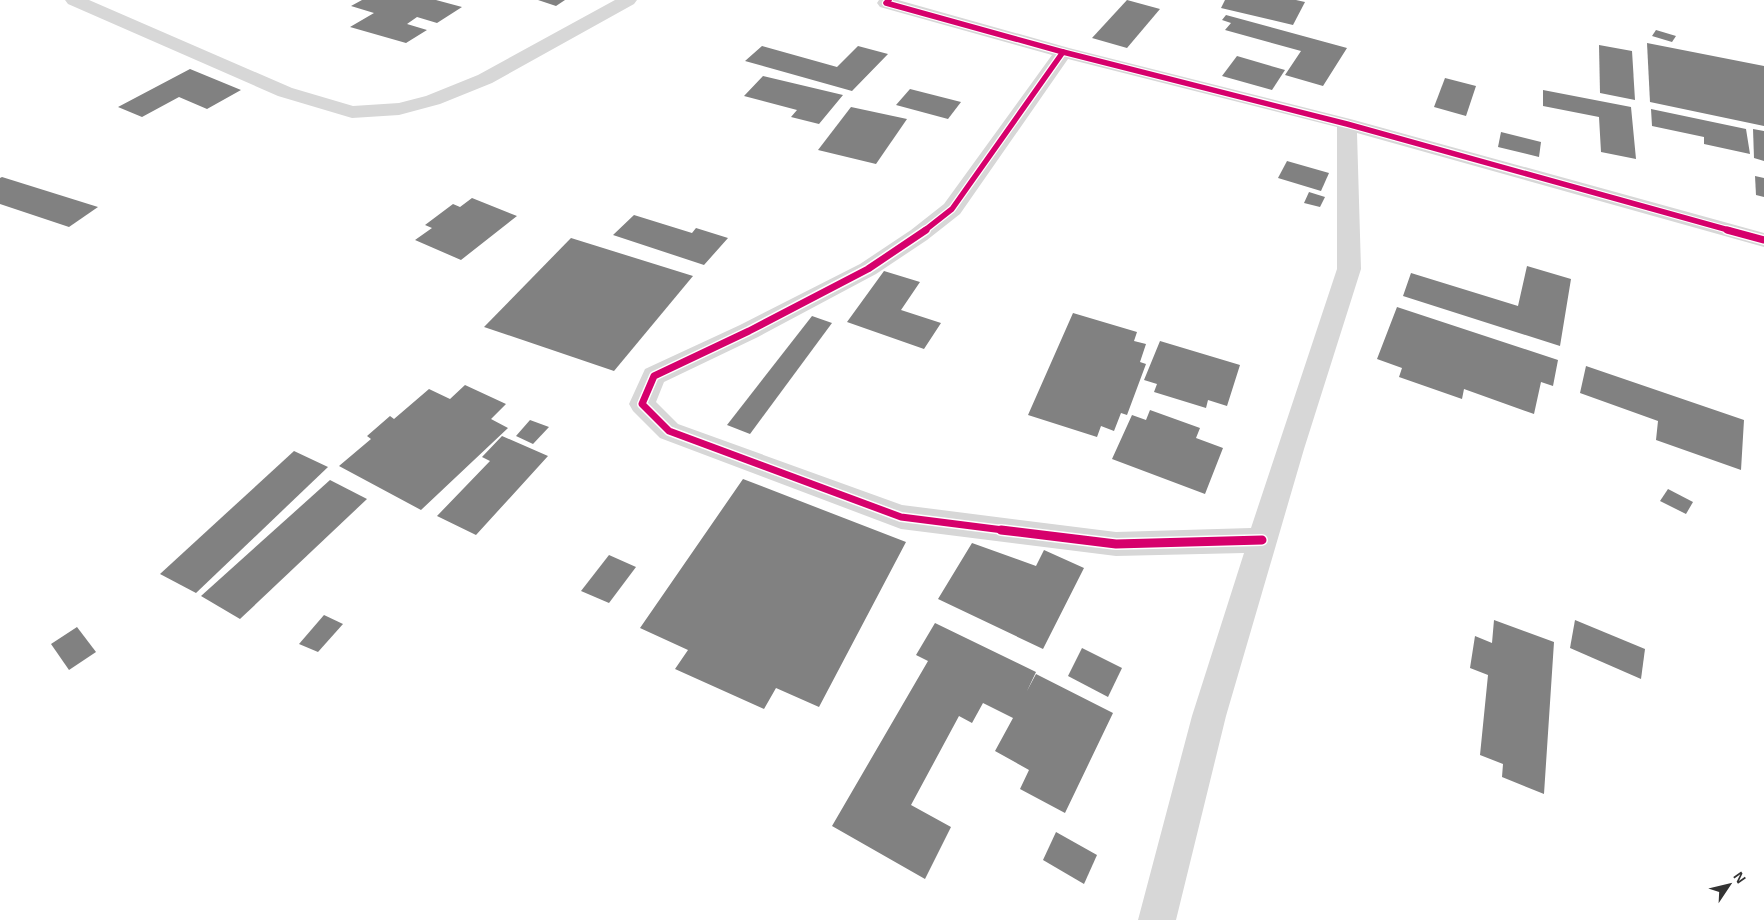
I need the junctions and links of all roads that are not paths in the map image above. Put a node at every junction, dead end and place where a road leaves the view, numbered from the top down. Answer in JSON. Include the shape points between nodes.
{"nodes":[{"id":1,"x":74,"y":0,"type":"edge"},
{"id":2,"x":628,"y":0,"type":"edge"},
{"id":3,"x":883,"y":1,"type":"edge"},
{"id":4,"x":1063,"y":52,"type":"junction"},
{"id":5,"x":1347,"y":124,"type":"junction"},
{"id":6,"x":1764,"y":240,"type":"edge"},
{"id":7,"x":1262,"y":540,"type":"junction"},
{"id":8,"x":1157,"y":920,"type":"edge"}],
"edges":[{"from":1,"to":2,"type":"street","via":[[286,92],[352,112],[399,109],[433,100],[485,79]]},
{"from":3,"to":4,"type":"street"},
{"from":4,"to":5,"type":"street"},
{"from":4,"to":7,"type":"street","via":[[952,209],[920,235],[868,269],[654,376],[642,404],[669,431],[901,517],[1116,544]]},
{"from":5,"to":6,"type":"street"},
{"from":5,"to":7,"type":"street","via":[[1349,269]]},
{"from":7,"to":8,"type":"street","via":[[1209,716]]}]}
